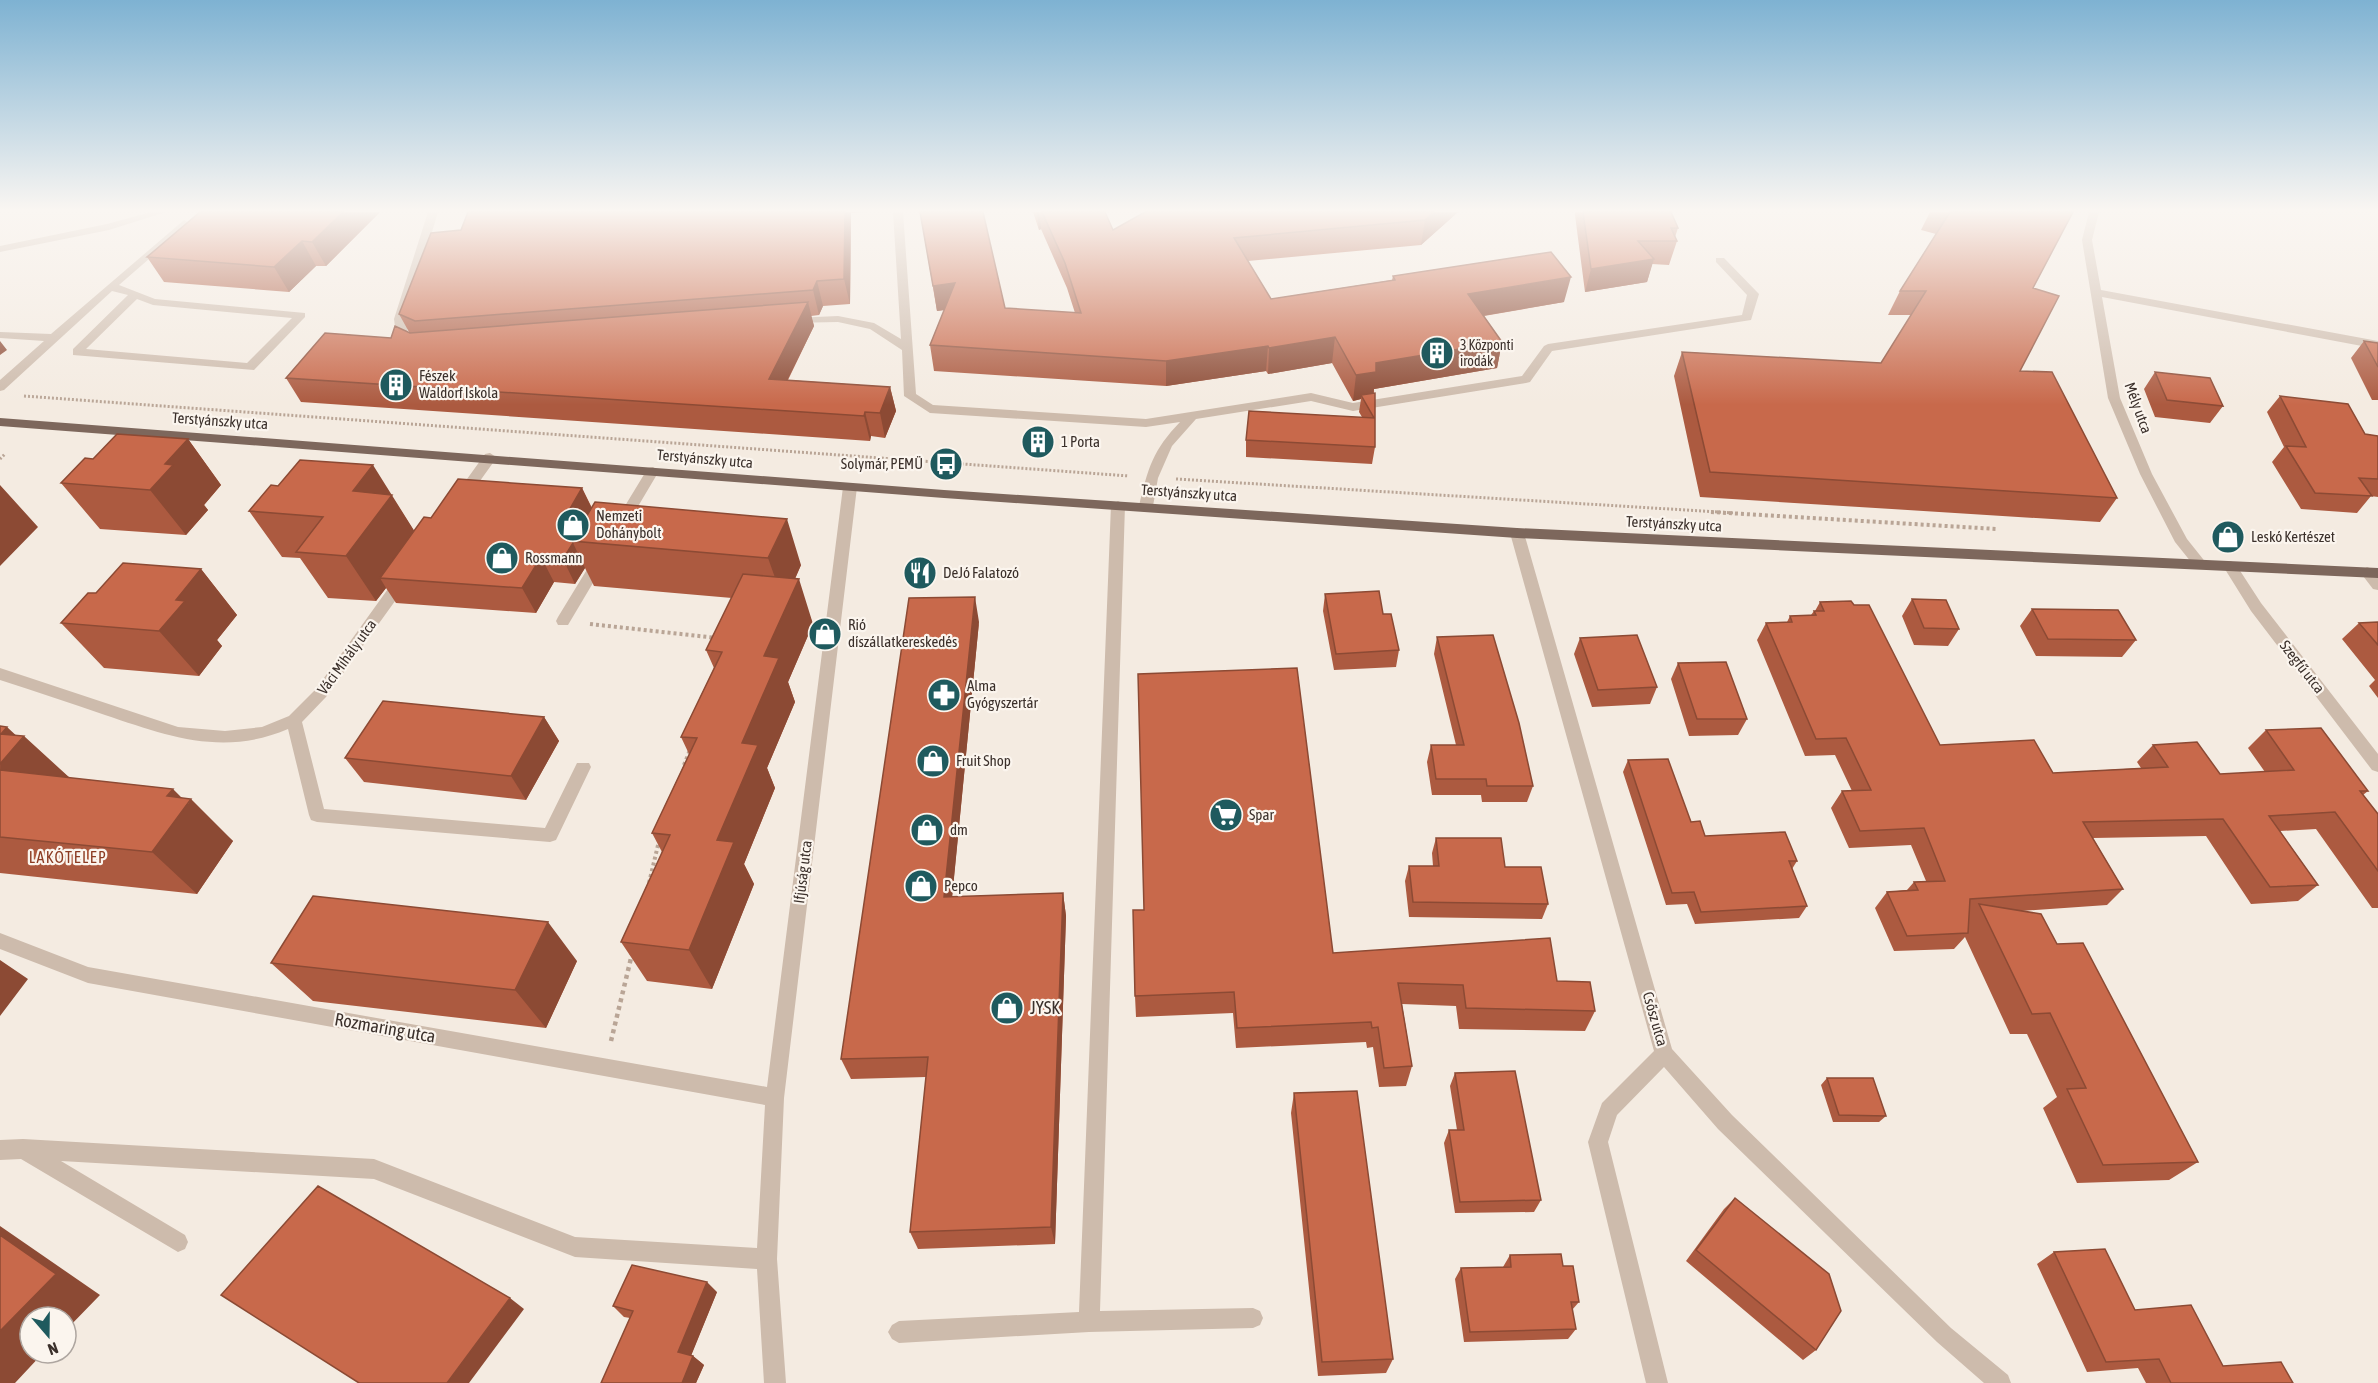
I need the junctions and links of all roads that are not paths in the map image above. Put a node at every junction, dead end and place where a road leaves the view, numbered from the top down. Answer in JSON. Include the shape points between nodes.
{"nodes":[{"id":1,"x":123,"y":277,"type":"edge"},
{"id":2,"x":413,"y":277,"type":"edge"},
{"id":3,"x":903,"y":277,"type":"edge"},
{"id":4,"x":1736,"y":277,"type":"edge"},
{"id":5,"x":2092,"y":277,"type":"edge"},
{"id":6,"x":110,"y":288,"type":"junction"},
{"id":7,"x":2094,"y":292,"type":"junction"},
{"id":8,"x":135,"y":294,"type":"junction"},
{"id":9,"x":777,"y":322,"type":"edge"},
{"id":10,"x":0,"y":335,"type":"edge"},
{"id":11,"x":54,"y":338,"type":"junction"},
{"id":12,"x":2378,"y":345,"type":"edge"},
{"id":13,"x":419,"y":348,"type":"edge"},
{"id":14,"x":908,"y":349,"type":"junction"},
{"id":15,"x":0,"y":387,"type":"edge"},
{"id":16,"x":1194,"y":414,"type":"junction"},
{"id":17,"x":0,"y":422,"type":"edge"},
{"id":18,"x":490,"y":457,"type":"junction"},
{"id":19,"x":653,"y":471,"type":"junction"},
{"id":20,"x":850,"y":487,"type":"junction"},
{"id":21,"x":1118,"y":505,"type":"junction"},
{"id":22,"x":1146,"y":506,"type":"junction"},
{"id":23,"x":450,"y":513,"type":"edge"},
{"id":24,"x":618,"y":530,"type":"edge"},
{"id":25,"x":1517,"y":533,"type":"junction"},
{"id":26,"x":606,"y":550,"type":"edge"},
{"id":27,"x":2200,"y":564,"type":"junction"},
{"id":28,"x":2230,"y":566,"type":"junction"},
{"id":29,"x":410,"y":570,"type":"edge"},
{"id":30,"x":2372,"y":573,"type":"edge"},
{"id":31,"x":2378,"y":585,"type":"edge"},
{"id":32,"x":563,"y":621,"type":"road end"},
{"id":33,"x":0,"y":674,"type":"edge"},
{"id":34,"x":294,"y":720,"type":"junction"},
{"id":35,"x":2378,"y":766,"type":"edge"},
{"id":36,"x":583,"y":767,"type":"dead end"},
{"id":37,"x":0,"y":941,"type":"edge"},
{"id":38,"x":1664,"y":1054,"type":"junction"},
{"id":39,"x":775,"y":1098,"type":"junction"},
{"id":40,"x":0,"y":1149,"type":"edge"},
{"id":41,"x":23,"y":1149,"type":"junction"},
{"id":42,"x":178,"y":1242,"type":"dead end"},
{"id":43,"x":767,"y":1259,"type":"junction"},
{"id":44,"x":1253,"y":1318,"type":"dead end"},
{"id":45,"x":1089,"y":1322,"type":"junction"},
{"id":46,"x":899,"y":1332,"type":"dead end"},
{"id":47,"x":775,"y":1383,"type":"edge"},
{"id":48,"x":1657,"y":1383,"type":"edge"},
{"id":49,"x":2000,"y":1383,"type":"edge"}],
"edges":[{"from":1,"to":6,"type":"street"},
{"from":2,"to":13,"type":"street","via":[[400,319],[403,342]]},
{"from":3,"to":14,"type":"street"},
{"from":4,"to":16,"type":"street","via":[[1753,294],[1747,318],[1548,348],[1526,379],[1353,407],[1311,397]]},
{"from":5,"to":7,"type":"street","name":"Mély utca"},
{"from":6,"to":8,"type":"street"},
{"from":6,"to":11,"type":"street"},
{"from":7,"to":12,"type":"street"},
{"from":7,"to":27,"type":"street","name":"Mély utca","via":[[2114,398],[2146,474],[2182,542]]},
{"from":8,"to":8,"type":"street","via":[[153,302],[301,315],[250,366],[76,352]]},
{"from":9,"to":14,"type":"street","via":[[838,319],[874,326]]},
{"from":10,"to":11,"type":"street"},
{"from":11,"to":15,"type":"street"},
{"from":14,"to":16,"type":"street","via":[[910,396],[930,409],[1146,423]]},
{"from":16,"to":22,"type":"street","via":[[1166,444]]},
{"from":17,"to":18,"type":"main road","name":"Terstyánszky utca"},
{"from":18,"to":19,"type":"main road","name":"Terstyánszky utca"},
{"from":18,"to":23,"type":"street"},
{"from":19,"to":20,"type":"main road","name":"Terstyánszky utca"},
{"from":19,"to":24,"type":"street"},
{"from":20,"to":21,"type":"main road","name":"Terstyánszky utca"},
{"from":20,"to":39,"type":"street","name":"Ifjúság utca"},
{"from":21,"to":22,"type":"main road","name":"Terstyánszky utca"},
{"from":21,"to":45,"type":"street"},
{"from":22,"to":25,"type":"main road","name":"Terstyánszky utca"},
{"from":25,"to":27,"type":"main road","name":"Terstyánszky utca"},
{"from":25,"to":38,"type":"street","name":"Csősz utca"},
{"from":26,"to":32,"type":"street"},
{"from":27,"to":28,"type":"main road","name":"Terstyánszky utca"},
{"from":28,"to":30,"type":"main road","name":"Terstyánszky utca"},
{"from":28,"to":35,"type":"street","name":"Szegfű utca","via":[[2256,607]]},
{"from":29,"to":34,"type":"street","name":"Váci Mihály utca","via":[[321,693]]},
{"from":30,"to":31,"type":"street"},
{"from":33,"to":34,"type":"street","name":"Váci Mihály utca","via":[[178,733],[225,737],[264,733]]},
{"from":34,"to":36,"type":"street","via":[[317,814],[550,836]]},
{"from":37,"to":39,"type":"street","name":"Rozmaring utca","via":[[88,975]]},
{"from":38,"to":48,"type":"street","via":[[1609,1109],[1598,1142]]},
{"from":38,"to":49,"type":"street","name":"Csősz utca","via":[[1733,1130],[1944,1335]]},
{"from":39,"to":43,"type":"street","name":"Ifjúság utca"},
{"from":40,"to":41,"type":"street"},
{"from":41,"to":42,"type":"street"},
{"from":41,"to":43,"type":"street","via":[[374,1169],[575,1247]]},
{"from":43,"to":47,"type":"street","name":"Ifjúság utca"},
{"from":44,"to":45,"type":"street"},
{"from":45,"to":46,"type":"street"}]}
